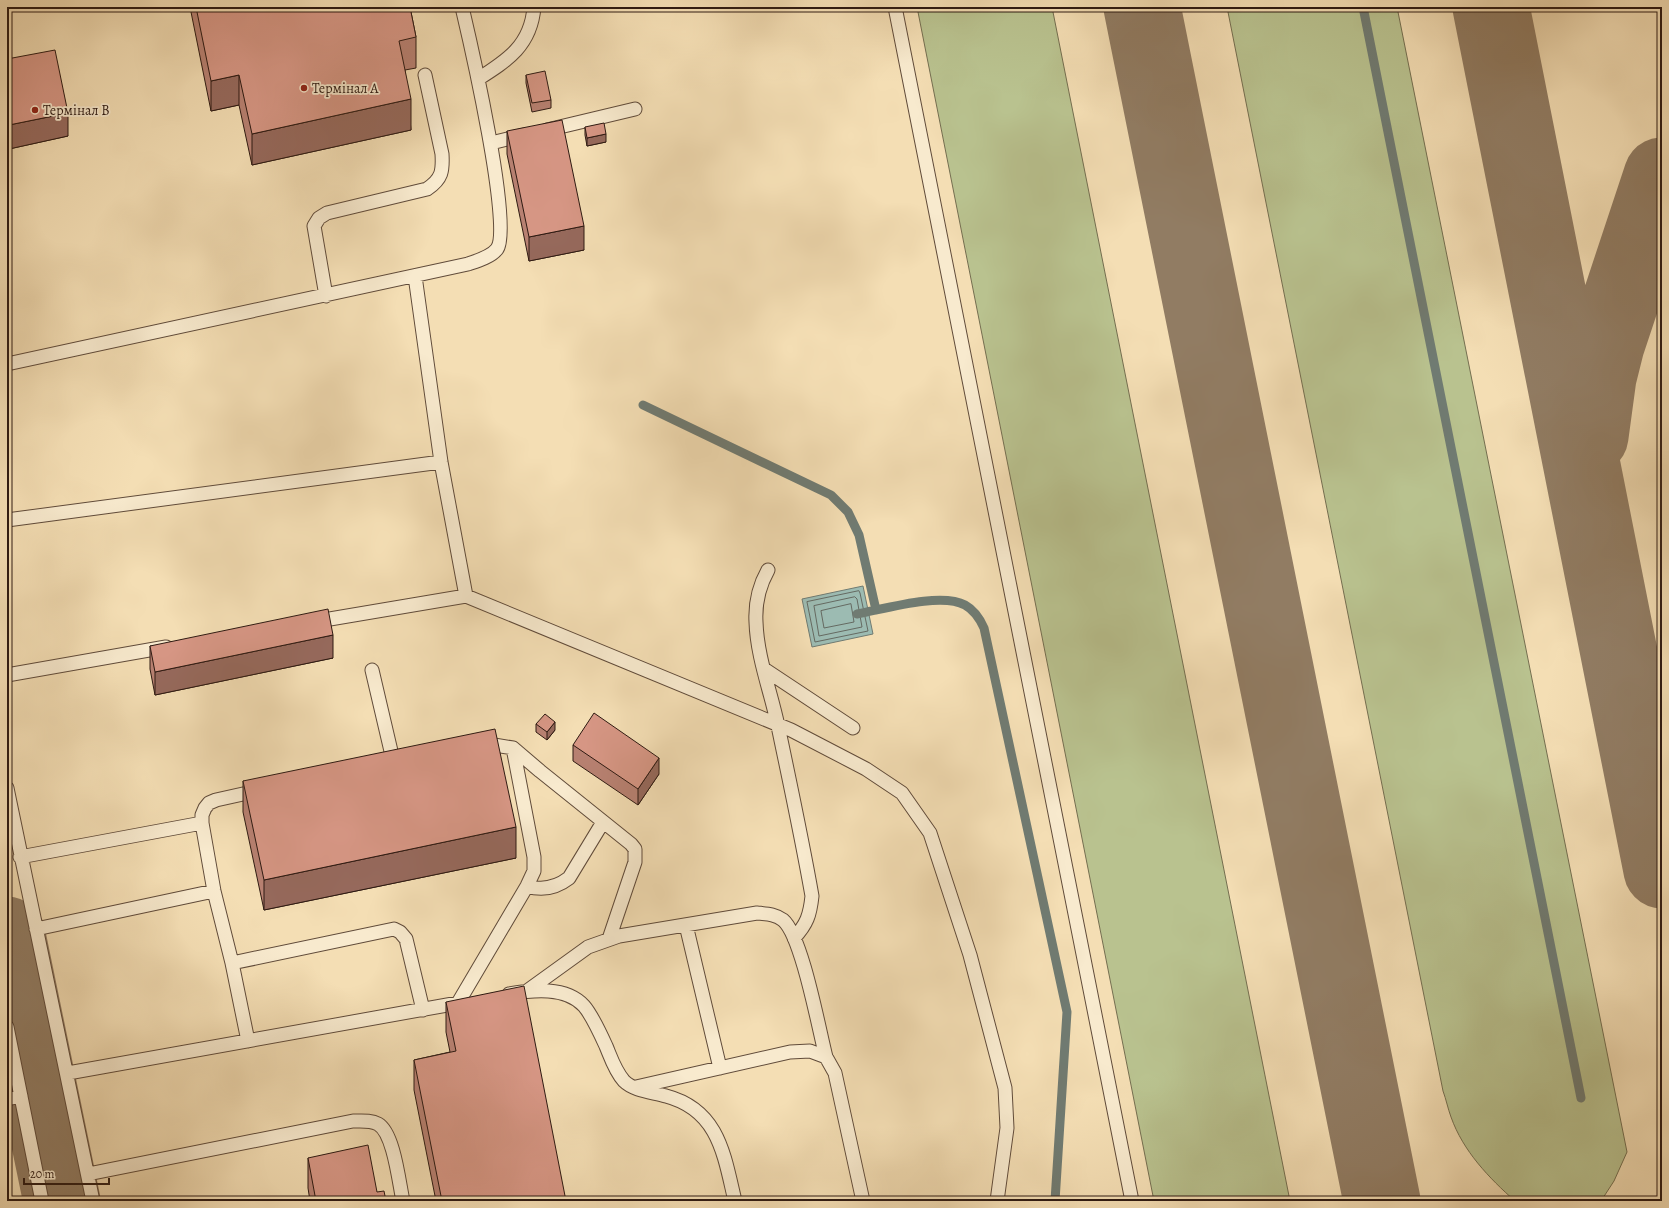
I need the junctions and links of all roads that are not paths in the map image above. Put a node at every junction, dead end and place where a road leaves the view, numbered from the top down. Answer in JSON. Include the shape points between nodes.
{"nodes":[{"id":1,"x":462,"y":7,"type":"edge"},
{"id":2,"x":534,"y":7,"type":"edge"},
{"id":3,"x":895,"y":7,"type":"edge"},
{"id":4,"x":425,"y":75,"type":"dead end"},
{"id":5,"x":478,"y":79,"type":"junction"},
{"id":6,"x":634,"y":109,"type":"dead end"},
{"id":7,"x":490,"y":143,"type":"junction"},
{"id":8,"x":415,"y":276,"type":"junction"},
{"id":9,"x":326,"y":296,"type":"junction"},
{"id":10,"x":7,"y":364,"type":"edge"},
{"id":11,"x":441,"y":462,"type":"junction"},
{"id":12,"x":7,"y":520,"type":"edge"},
{"id":13,"x":768,"y":570,"type":"dead end"},
{"id":14,"x":466,"y":596,"type":"junction"},
{"id":15,"x":303,"y":624,"type":"edge"},
{"id":16,"x":178,"y":645,"type":"edge"},
{"id":17,"x":764,"y":669,"type":"junction"},
{"id":18,"x":372,"y":670,"type":"dead end"},
{"id":19,"x":7,"y":675,"type":"edge"},
{"id":20,"x":778,"y":725,"type":"junction"},
{"id":21,"x":853,"y":728,"type":"dead end"},
{"id":22,"x":513,"y":748,"type":"junction"},
{"id":23,"x":471,"y":749,"type":"edge"},
{"id":24,"x":410,"y":761,"type":"edge"},
{"id":25,"x":394,"y":764,"type":"junction"},
{"id":26,"x":379,"y":767,"type":"edge"},
{"id":27,"x":7,"y":788,"type":"edge"},
{"id":28,"x":272,"y":788,"type":"edge"},
{"id":29,"x":603,"y":822,"type":"junction"},
{"id":30,"x":202,"y":823,"type":"junction"},
{"id":31,"x":20,"y":857,"type":"junction"},
{"id":32,"x":527,"y":886,"type":"junction"},
{"id":33,"x":214,"y":891,"type":"junction"},
{"id":34,"x":686,"y":925,"type":"junction"},
{"id":35,"x":36,"y":929,"type":"junction"},
{"id":36,"x":794,"y":938,"type":"junction"},
{"id":37,"x":609,"y":939,"type":"junction"},
{"id":38,"x":232,"y":963,"type":"junction"},
{"id":39,"x":527,"y":991,"type":"junction"},
{"id":40,"x":497,"y":996,"type":"edge"},
{"id":41,"x":474,"y":1001,"type":"edge"},
{"id":42,"x":458,"y":1003,"type":"junction"},
{"id":43,"x":423,"y":1010,"type":"junction"},
{"id":44,"x":7,"y":1027,"type":"edge"},
{"id":45,"x":248,"y":1041,"type":"junction"},
{"id":46,"x":826,"y":1057,"type":"junction"},
{"id":47,"x":720,"y":1068,"type":"junction"},
{"id":48,"x":68,"y":1073,"type":"junction"},
{"id":49,"x":634,"y":1088,"type":"junction"},
{"id":50,"x":21,"y":1096,"type":"junction"},
{"id":51,"x":7,"y":1098,"type":"edge"},
{"id":52,"x":88,"y":1174,"type":"junction"},
{"id":53,"x":42,"y":1201,"type":"edge"},
{"id":54,"x":93,"y":1201,"type":"edge"},
{"id":55,"x":403,"y":1201,"type":"edge"},
{"id":56,"x":735,"y":1201,"type":"edge"},
{"id":57,"x":863,"y":1201,"type":"edge"},
{"id":58,"x":997,"y":1201,"type":"edge"},
{"id":59,"x":1132,"y":1201,"type":"edge"}],
"edges":[{"from":1,"to":5,"type":"lane"},
{"from":2,"to":5,"type":"lane","via":[[527,35],[517,51]]},
{"from":3,"to":59,"type":"lane"},
{"from":4,"to":9,"type":"lane","via":[[442,154],[442,166],[437,182],[427,189],[327,213],[319,218],[314,226]]},
{"from":5,"to":7,"type":"lane"},
{"from":6,"to":7,"type":"lane"},
{"from":7,"to":8,"type":"lane","via":[[502,234],[498,249],[468,264]]},
{"from":8,"to":9,"type":"lane"},
{"from":8,"to":11,"type":"lane"},
{"from":9,"to":10,"type":"lane"},
{"from":11,"to":12,"type":"lane"},
{"from":11,"to":14,"type":"lane"},
{"from":13,"to":17,"type":"lane","via":[[757,600],[756,623]]},
{"from":14,"to":15,"type":"lane"},
{"from":14,"to":20,"type":"lane"},
{"from":16,"to":19,"type":"lane"},
{"from":17,"to":20,"type":"lane"},
{"from":17,"to":21,"type":"lane"},
{"from":18,"to":25,"type":"lane"},
{"from":20,"to":36,"type":"lane","via":[[812,896],[804,927]]},
{"from":20,"to":58,"type":"lane","via":[[866,769],[902,793],[930,833],[970,955],[1005,1088],[1007,1128]]},
{"from":22,"to":23,"type":"lane","via":[[494,745]]},
{"from":22,"to":29,"type":"lane"},
{"from":22,"to":32,"type":"lane","via":[[534,857],[534,871]]},
{"from":24,"to":25,"type":"lane"},
{"from":25,"to":26,"type":"lane"},
{"from":27,"to":31,"type":"lane"},
{"from":28,"to":30,"type":"lane","via":[[209,803],[202,815]]},
{"from":29,"to":32,"type":"lane","via":[[569,878],[542,889]]},
{"from":29,"to":37,"type":"lane","via":[[632,844],[636,856]]},
{"from":30,"to":31,"type":"lane"},
{"from":30,"to":33,"type":"lane"},
{"from":31,"to":35,"type":"lane"},
{"from":32,"to":42,"type":"lane"},
{"from":33,"to":35,"type":"lane"},
{"from":33,"to":38,"type":"lane"},
{"from":34,"to":36,"type":"lane","via":[[757,913],[775,915],[784,921]]},
{"from":34,"to":37,"type":"lane"},
{"from":34,"to":47,"type":"lane"},
{"from":35,"to":48,"type":"lane"},
{"from":36,"to":46,"type":"lane","via":[[802,957]]},
{"from":37,"to":39,"type":"lane","via":[[588,947]]},
{"from":38,"to":43,"type":"lane","via":[[394,929],[400,932],[408,943]]},
{"from":38,"to":45,"type":"lane"},
{"from":39,"to":40,"type":"lane"},
{"from":39,"to":49,"type":"lane","via":[[561,993],[574,998],[584,1006],[602,1038],[617,1073]]},
{"from":41,"to":42,"type":"lane"},
{"from":42,"to":43,"type":"lane"},
{"from":43,"to":45,"type":"lane"},
{"from":44,"to":50,"type":"lane"},
{"from":45,"to":48,"type":"lane"},
{"from":46,"to":47,"type":"lane","via":[[810,1051],[790,1052]]},
{"from":46,"to":57,"type":"lane","via":[[835,1073]]},
{"from":47,"to":49,"type":"lane"},
{"from":48,"to":52,"type":"lane"},
{"from":49,"to":56,"type":"lane","via":[[679,1100],[701,1114],[715,1133]]},
{"from":50,"to":51,"type":"lane"},
{"from":50,"to":53,"type":"lane"},
{"from":52,"to":54,"type":"lane"},
{"from":52,"to":55,"type":"lane","via":[[354,1121],[369,1121],[386,1131],[391,1143]]}]}
